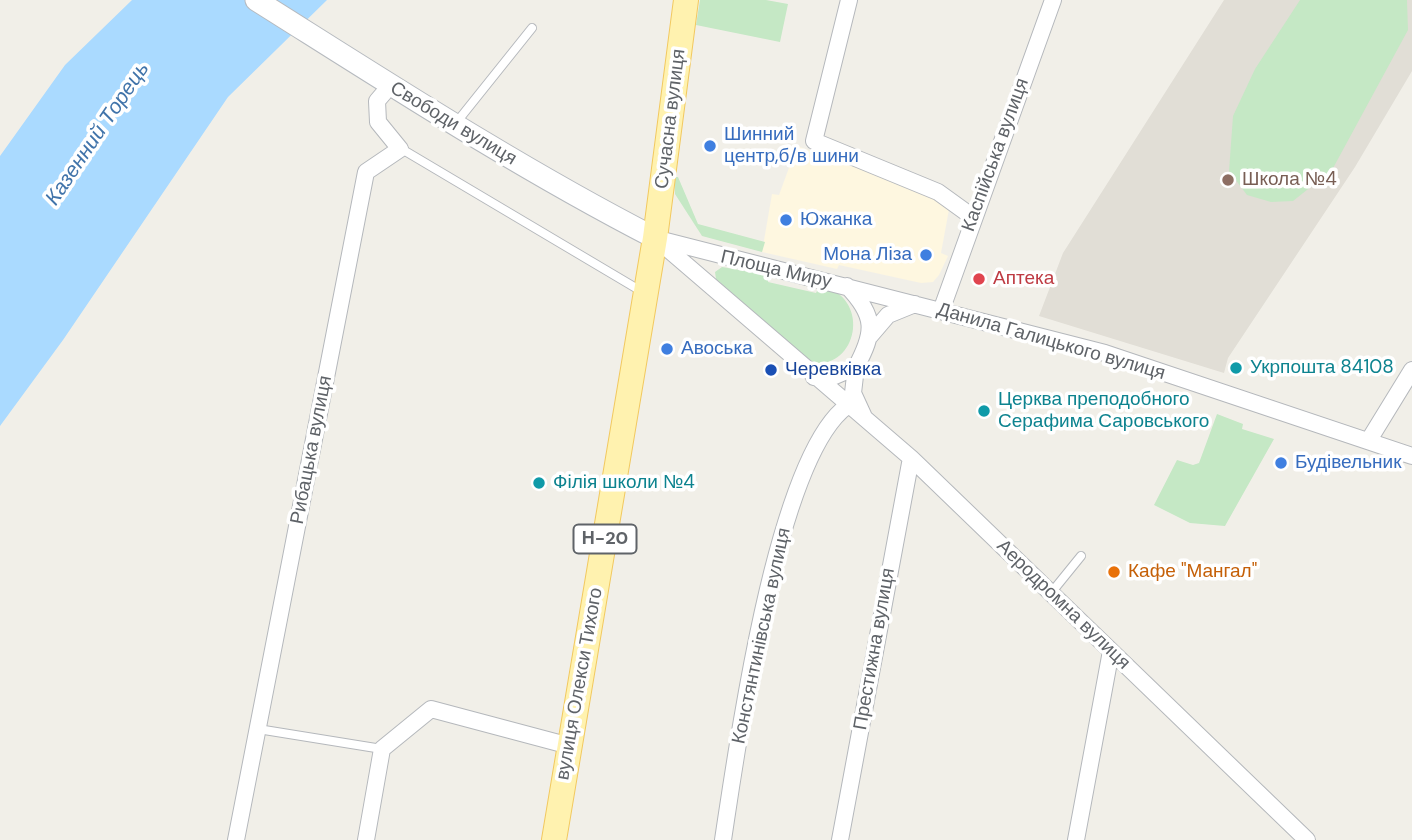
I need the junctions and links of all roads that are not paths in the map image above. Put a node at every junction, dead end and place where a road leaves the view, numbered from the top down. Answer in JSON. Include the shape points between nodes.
{"nodes":[{"id":1,"x":256,"y":0,"type":"edge"},
{"id":2,"x":686,"y":0,"type":"edge"},
{"id":3,"x":849,"y":0,"type":"edge"},
{"id":4,"x":1053,"y":0,"type":"edge"},
{"id":5,"x":532,"y":28,"type":"dead end"},
{"id":6,"x":389,"y":87,"type":"junction"},
{"id":7,"x":454,"y":126,"type":"junction"},
{"id":8,"x":397,"y":146,"type":"junction"},
{"id":9,"x":974,"y":218,"type":"junction"},
{"id":10,"x":655,"y":238,"type":"junction"},
{"id":11,"x":847,"y":286,"type":"junction"},
{"id":12,"x":646,"y":294,"type":"junction"},
{"id":13,"x":915,"y":304,"type":"junction"},
{"id":14,"x":941,"y":311,"type":"junction"},
{"id":15,"x":870,"y":336,"type":"junction"},
{"id":16,"x":856,"y":367,"type":"junction"},
{"id":17,"x":1412,"y":370,"type":"edge"},
{"id":18,"x":814,"y":377,"type":"junction"},
{"id":19,"x":847,"y":406,"type":"junction"},
{"id":20,"x":865,"y":419,"type":"junction"},
{"id":21,"x":1369,"y":440,"type":"junction"},
{"id":22,"x":1412,"y":456,"type":"edge"},
{"id":23,"x":911,"y":458,"type":"junction"},
{"id":24,"x":1081,"y":556,"type":"dead end"},
{"id":25,"x":1051,"y":593,"type":"junction"},
{"id":26,"x":1111,"y":651,"type":"junction"},
{"id":27,"x":258,"y":729,"type":"junction"},
{"id":28,"x":570,"y":746,"type":"junction"},
{"id":29,"x":382,"y":748,"type":"junction"},
{"id":30,"x":236,"y":840,"type":"edge"},
{"id":31,"x":366,"y":840,"type":"edge"},
{"id":32,"x":554,"y":840,"type":"edge"},
{"id":33,"x":723,"y":840,"type":"edge"},
{"id":34,"x":840,"y":840,"type":"edge"},
{"id":35,"x":1076,"y":840,"type":"edge"},
{"id":36,"x":1307,"y":840,"type":"edge"}],
"edges":[{"from":1,"to":6,"type":"main road","name":"Свободи вулиця"},
{"from":2,"to":10,"type":"main road","name":"Сучасна вулиця","number":"Н-20"},
{"from":3,"to":9,"type":"street","via":[[814,141],[938,192]]},
{"from":4,"to":9,"type":"street","name":"Каспійська вулиця"},
{"from":5,"to":7,"type":"lane"},
{"from":6,"to":7,"type":"main road","name":"Свободи вулиця"},
{"from":6,"to":8,"type":"street","via":[[377,101],[378,122]]},
{"from":7,"to":10,"type":"main road","name":"Свободи вулиця","via":[[549,183]]},
{"from":8,"to":12,"type":"lane"},
{"from":8,"to":27,"type":"street","name":"Рибацька вулиця","via":[[400,149],[366,172]]},
{"from":9,"to":14,"type":"street","name":"Каспійська вулиця"},
{"from":10,"to":11,"type":"street","name":"Площа Миру"},
{"from":10,"to":12,"type":"main road","name":"вулиця Олекси Тихого","number":"Н-20"},
{"from":10,"to":18,"type":"street","name":"Площа Миру"},
{"from":11,"to":13,"type":"street","name":"Данила Галицького вулиця"},
{"from":11,"to":15,"type":"street","name":"Площа Миру","via":[[863,304]]},
{"from":12,"to":28,"type":"main road","name":"вулиця Олекси Тихого","number":"Н-20"},
{"from":13,"to":14,"type":"street","name":"Данила Галицького вулиця"},
{"from":13,"to":15,"type":"street","via":[[888,315]]},
{"from":14,"to":21,"type":"street","name":"Данила Галицького вулиця","via":[[1105,353]]},
{"from":15,"to":16,"type":"street"},
{"from":16,"to":18,"type":"street","via":[[828,379]]},
{"from":16,"to":20,"type":"street","via":[[853,393]]},
{"from":17,"to":21,"type":"street"},
{"from":18,"to":19,"type":"street","name":"Аеродромна вулиця"},
{"from":19,"to":20,"type":"street","name":"Аеродромна вулиця"},
{"from":19,"to":33,"type":"street","name":"Констянтинівська вулиця","via":[[835,415],[810,455],[783,528]]},
{"from":20,"to":23,"type":"street","name":"Аеродромна вулиця"},
{"from":21,"to":22,"type":"street","name":"Данила Галицького вулиця"},
{"from":23,"to":25,"type":"street","name":"Аеродромна вулиця"},
{"from":23,"to":34,"type":"street","name":"Престижна вулиця"},
{"from":24,"to":25,"type":"lane"},
{"from":25,"to":26,"type":"street","name":"Аеродромна вулиця"},
{"from":26,"to":35,"type":"street"},
{"from":26,"to":36,"type":"street","name":"Аеродромна вулиця"},
{"from":27,"to":29,"type":"lane"},
{"from":27,"to":30,"type":"street","name":"Рибацька вулиця"},
{"from":28,"to":29,"type":"street","via":[[431,709]]},
{"from":28,"to":32,"type":"main road","name":"вулиця Олекси Тихого","number":"Н-20"},
{"from":29,"to":31,"type":"street"}]}
